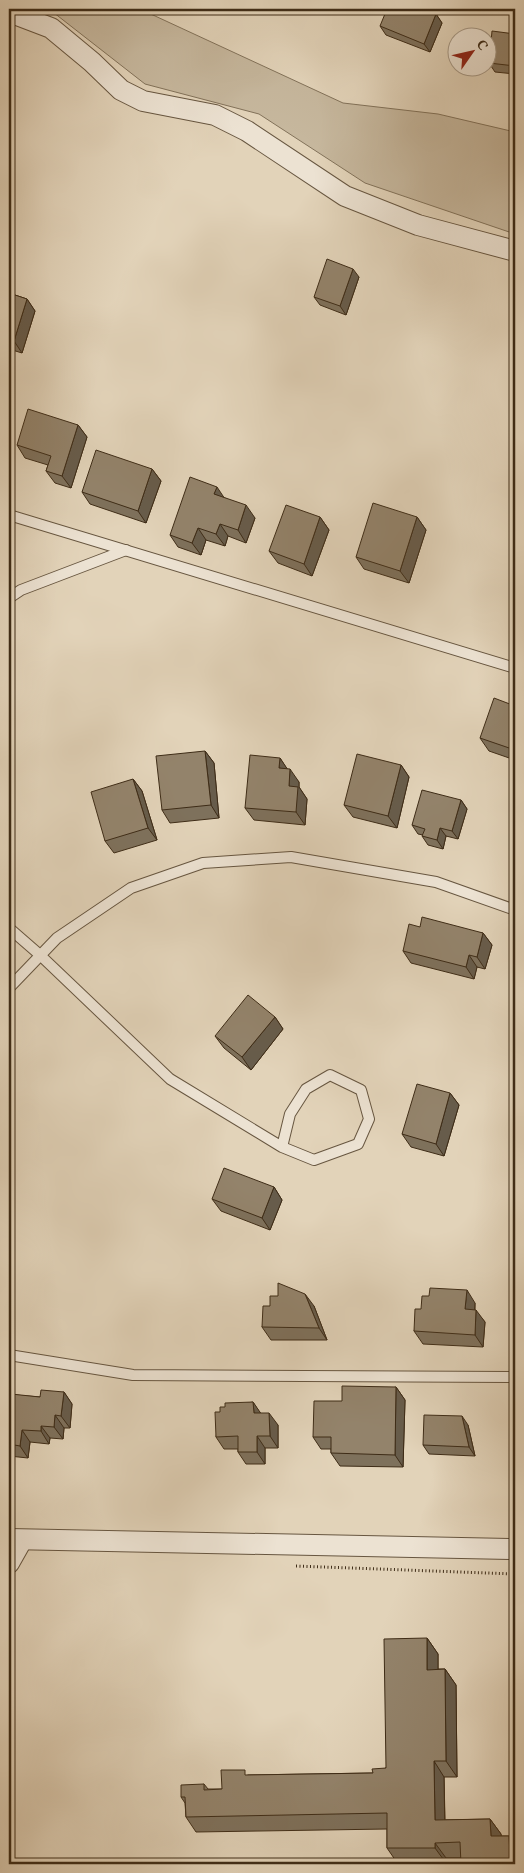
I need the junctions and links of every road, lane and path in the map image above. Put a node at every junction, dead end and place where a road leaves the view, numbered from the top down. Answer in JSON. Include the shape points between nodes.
{"nodes":[{"id":1,"x":9,"y":12,"type":"edge"},
{"id":2,"x":515,"y":251,"type":"edge"},
{"id":3,"x":9,"y":515,"type":"edge"},
{"id":4,"x":126,"y":550,"type":"junction"},
{"id":5,"x":9,"y":598,"type":"edge"},
{"id":6,"x":515,"y":668,"type":"edge"},
{"id":7,"x":515,"y":910,"type":"edge"},
{"id":8,"x":9,"y":928,"type":"edge"},
{"id":9,"x":40,"y":956,"type":"junction"},
{"id":10,"x":9,"y":988,"type":"edge"},
{"id":11,"x":282,"y":1147,"type":"junction"},
{"id":12,"x":9,"y":1355,"type":"edge"},
{"id":13,"x":515,"y":1378,"type":"edge"},
{"id":14,"x":16,"y":1540,"type":"edge"},
{"id":15,"x":515,"y":1548,"type":"edge"},
{"id":16,"x":9,"y":1562,"type":"edge"}],
"edges":[{"from":1,"to":2,"type":"street","via":[[51,28],[121,90],[143,101],[215,115],[247,131],[345,196],[418,225]]},
{"from":3,"to":4,"type":"lane"},
{"from":4,"to":5,"type":"lane","via":[[21,590]]},
{"from":4,"to":6,"type":"lane"},
{"from":7,"to":9,"type":"lane","via":[[436,882],[291,858],[203,863],[131,888],[57,938]]},
{"from":8,"to":9,"type":"lane"},
{"from":9,"to":10,"type":"lane"},
{"from":9,"to":11,"type":"lane","via":[[170,1079]]},
{"from":11,"to":11,"type":"lane","via":[[314,1160],[358,1144],[369,1119],[361,1090],[330,1075],[306,1089],[290,1114]]},
{"from":12,"to":13,"type":"lane","via":[[134,1375]]},
{"from":14,"to":15,"type":"street"},
{"from":14,"to":16,"type":"street"}]}
